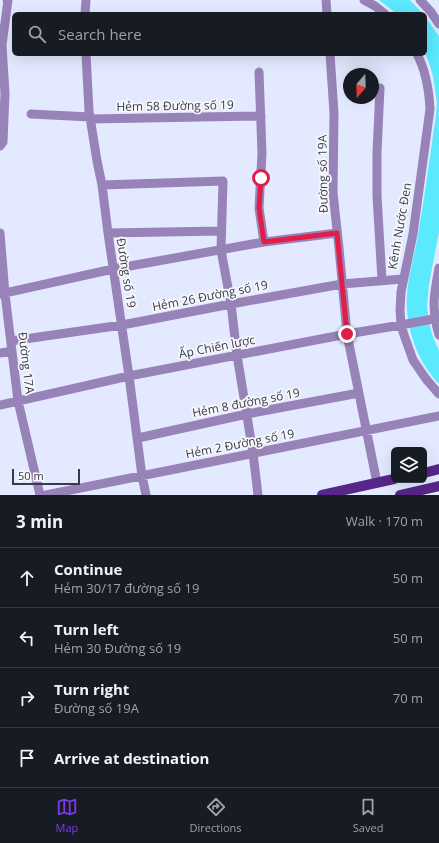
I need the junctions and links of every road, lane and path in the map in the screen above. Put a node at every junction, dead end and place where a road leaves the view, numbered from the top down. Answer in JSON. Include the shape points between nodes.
{"nodes":[{"id":1,"x":8,"y":0,"type":"edge"},
{"id":2,"x":86,"y":0,"type":"edge"},
{"id":3,"x":326,"y":0,"type":"edge"},
{"id":4,"x":364,"y":0,"type":"edge"},
{"id":5,"x":420,"y":0,"type":"edge"},
{"id":6,"x":86,"y":12,"type":"edge"},
{"id":7,"x":327,"y":12,"type":"edge"},
{"id":8,"x":382,"y":12,"type":"edge"},
{"id":9,"x":439,"y":24,"type":"edge"},
{"id":10,"x":86,"y":56,"type":"edge"},
{"id":11,"x":330,"y":56,"type":"edge"},
{"id":12,"x":418,"y":56,"type":"edge"},
{"id":13,"x":259,"y":72,"type":"dead end"},
{"id":14,"x":380,"y":88,"type":"dead end"},
{"id":15,"x":31,"y":114,"type":"dead end"},
{"id":16,"x":260,"y":116,"type":"junction"},
{"id":17,"x":90,"y":118,"type":"junction"},
{"id":18,"x":0,"y":146,"type":"edge"},
{"id":19,"x":102,"y":185,"type":"junction"},
{"id":20,"x":221,"y":230,"type":"junction"},
{"id":21,"x":0,"y":232,"type":"edge"},
{"id":22,"x":108,"y":233,"type":"junction"},
{"id":23,"x":337,"y":233,"type":"junction"},
{"id":24,"x":264,"y":242,"type":"junction"},
{"id":25,"x":221,"y":250,"type":"junction"},
{"id":26,"x":439,"y":268,"type":"edge"},
{"id":27,"x":113,"y":270,"type":"junction"},
{"id":28,"x":403,"y":279,"type":"junction"},
{"id":29,"x":382,"y":280,"type":"junction"},
{"id":30,"x":342,"y":284,"type":"junction"},
{"id":31,"x":2,"y":294,"type":"edge"},
{"id":32,"x":231,"y":304,"type":"junction"},
{"id":33,"x":434,"y":319,"type":"edge"},
{"id":34,"x":405,"y":325,"type":"junction"},
{"id":35,"x":122,"y":326,"type":"junction"},
{"id":36,"x":347,"y":334,"type":"junction"},
{"id":37,"x":439,"y":335,"type":"edge"},
{"id":38,"x":12,"y":346,"type":"junction"},
{"id":39,"x":0,"y":353,"type":"edge"},
{"id":40,"x":237,"y":355,"type":"junction"},
{"id":41,"x":129,"y":376,"type":"junction"},
{"id":42,"x":359,"y":393,"type":"junction"},
{"id":43,"x":439,"y":394,"type":"edge"},
{"id":44,"x":18,"y":401,"type":"junction"},
{"id":45,"x":0,"y":405,"type":"edge"},
{"id":46,"x":247,"y":414,"type":"junction"},
{"id":47,"x":439,"y":416,"type":"edge"},
{"id":48,"x":367,"y":431,"type":"junction"},
{"id":49,"x":138,"y":438,"type":"junction"},
{"id":50,"x":253,"y":454,"type":"junction"},
{"id":51,"x":439,"y":469,"type":"edge"},
{"id":52,"x":427,"y":472,"type":"edge"},
{"id":53,"x":142,"y":476,"type":"junction"},
{"id":54,"x":391,"y":480,"type":"edge"},
{"id":55,"x":377,"y":483,"type":"junction"},
{"id":56,"x":439,"y":486,"type":"edge"},
{"id":57,"x":40,"y":495,"type":"edge"},
{"id":58,"x":46,"y":495,"type":"edge"},
{"id":59,"x":146,"y":495,"type":"edge"},
{"id":60,"x":258,"y":495,"type":"edge"},
{"id":61,"x":322,"y":495,"type":"edge"},
{"id":62,"x":400,"y":495,"type":"edge"}],
"edges":[{"from":1,"to":18,"type":"street","via":[[2,45],[5,93],[3,142]]},
{"from":2,"to":6,"type":"street"},
{"from":3,"to":7,"type":"street"},
{"from":4,"to":8,"type":"street"},
{"from":5,"to":9,"type":"street"},
{"from":10,"to":17,"type":"street","name":"Đường số 19"},
{"from":11,"to":23,"type":"street","name":"Đường số 19A","via":[[334,113],[333,193]]},
{"from":12,"to":28,"type":"street","name":"Kênh Nước Đen","via":[[424,69],[430,109],[413,234]]},
{"from":13,"to":16,"type":"street"},
{"from":14,"to":29,"type":"street","via":[[377,196]]},
{"from":15,"to":17,"type":"street","name":"Hẻm 58 Đường số 19"},
{"from":16,"to":17,"type":"street","name":"Hẻm 58 Đường số 19"},
{"from":16,"to":24,"type":"street","via":[[262,153],[259,208]]},
{"from":17,"to":19,"type":"street","name":"Đường số 19"},
{"from":19,"to":20,"type":"street","via":[[223,181]]},
{"from":19,"to":22,"type":"street","name":"Đường số 19"},
{"from":20,"to":22,"type":"street"},
{"from":20,"to":25,"type":"street"},
{"from":21,"to":31,"type":"street","name":"Đường 17A"},
{"from":22,"to":27,"type":"street","name":"Đường số 19"},
{"from":23,"to":24,"type":"street"},
{"from":23,"to":30,"type":"street","name":"Đường số 19A"},
{"from":24,"to":25,"type":"street"},
{"from":25,"to":27,"type":"street"},
{"from":25,"to":32,"type":"street"},
{"from":26,"to":33,"type":"street"},
{"from":27,"to":31,"type":"street"},
{"from":27,"to":35,"type":"street","name":"Đường số 19"},
{"from":28,"to":29,"type":"street","name":"Hẻm 26 Đường số 19"},
{"from":28,"to":34,"type":"street","name":"Kênh Nước Đen","via":[[400,300]]},
{"from":29,"to":30,"type":"street","name":"Hẻm 26 Đường số 19"},
{"from":30,"to":32,"type":"street","name":"Hẻm 26 Đường số 19"},
{"from":30,"to":36,"type":"street","name":"Đường số 19A"},
{"from":31,"to":38,"type":"street","name":"Đường 17A"},
{"from":32,"to":35,"type":"street","name":"Hẻm 26 Đường số 19"},
{"from":32,"to":40,"type":"street"},
{"from":33,"to":34,"type":"street","name":"Ấp Chiến lược"},
{"from":33,"to":37,"type":"street"},
{"from":34,"to":36,"type":"street","name":"Ấp Chiến lược"},
{"from":34,"to":43,"type":"street","name":"Kênh Nước Đen","via":[[404,335],[410,354]]},
{"from":35,"to":38,"type":"street","name":"Hẻm 26 Đường số 19"},
{"from":35,"to":41,"type":"street","name":"Đường số 19"},
{"from":36,"to":40,"type":"street","name":"Ấp Chiến lược"},
{"from":36,"to":42,"type":"street","name":"Đường số 19A"},
{"from":38,"to":39,"type":"street","name":"Hẻm 26 Đường số 19"},
{"from":38,"to":44,"type":"street","name":"Đường 17A"},
{"from":40,"to":41,"type":"street","name":"Ấp Chiến lược"},
{"from":40,"to":46,"type":"street"},
{"from":41,"to":44,"type":"street","name":"Ấp Chiến lược"},
{"from":41,"to":49,"type":"street","name":"Đường số 19"},
{"from":42,"to":46,"type":"street","name":"Hẻm 8 đường số 19"},
{"from":42,"to":48,"type":"street","name":"Đường số 19A"},
{"from":44,"to":45,"type":"street","name":"Ấp Chiến lược"},
{"from":44,"to":57,"type":"street","name":"Đường 17A"},
{"from":46,"to":49,"type":"street","name":"Hẻm 8 đường số 19"},
{"from":46,"to":50,"type":"street"},
{"from":47,"to":48,"type":"street","name":"Hẻm 2 Đường số 19"},
{"from":48,"to":50,"type":"street","name":"Hẻm 2 Đường số 19"},
{"from":48,"to":55,"type":"street","name":"Đường số 19A"},
{"from":49,"to":53,"type":"street","name":"Đường số 19"},
{"from":50,"to":53,"type":"street","name":"Hẻm 2 Đường số 19"},
{"from":50,"to":60,"type":"street"},
{"from":51,"to":52,"type":"main road"},
{"from":53,"to":58,"type":"street","name":"Hẻm 2 Đường số 19"},
{"from":53,"to":59,"type":"street","name":"Đường số 19"},
{"from":54,"to":55,"type":"main road"},
{"from":55,"to":61,"type":"main road"},
{"from":56,"to":62,"type":"main road"}]}
